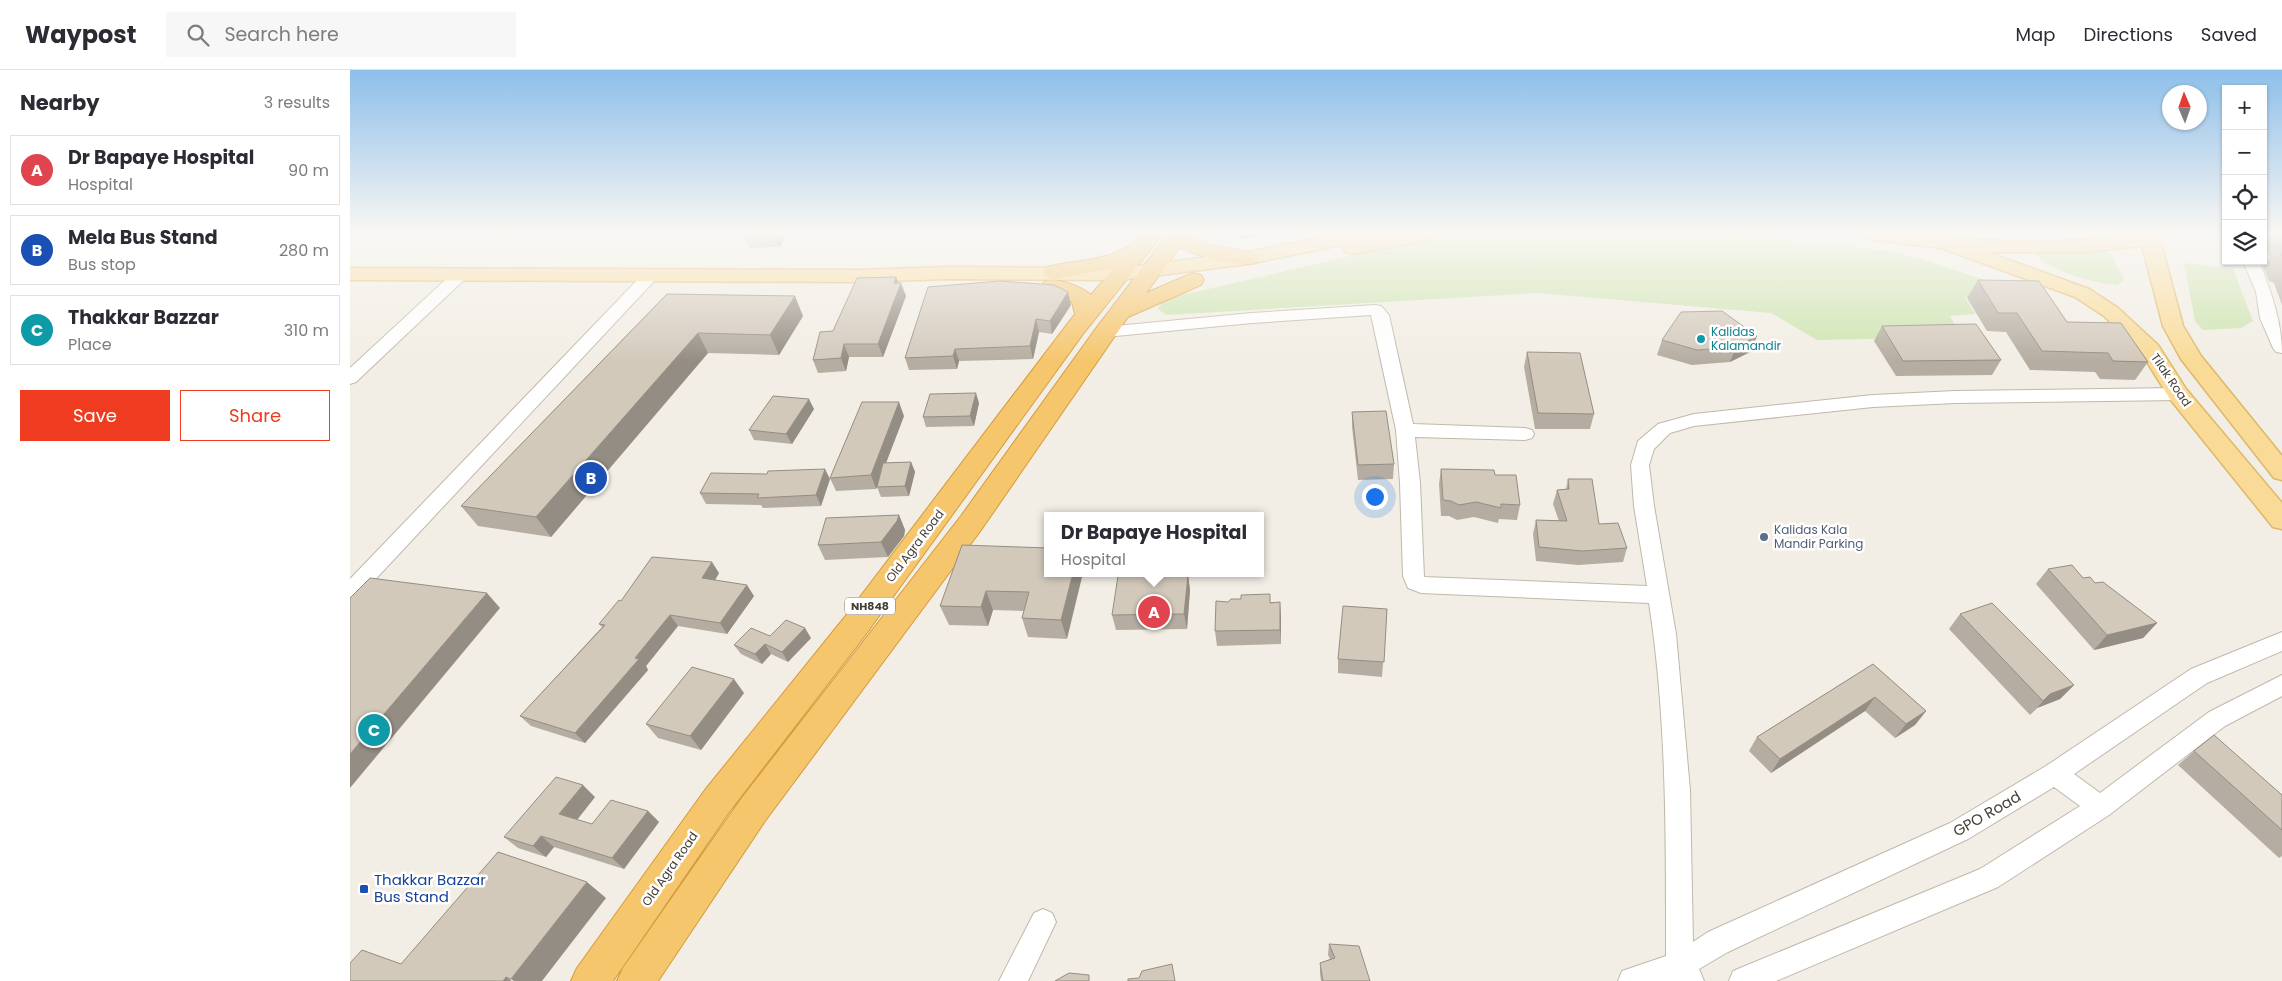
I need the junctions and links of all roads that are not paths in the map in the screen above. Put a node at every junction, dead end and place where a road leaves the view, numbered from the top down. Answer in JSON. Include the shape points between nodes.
{"nodes":[{"id":1,"x":650,"y":276,"type":"edge"},
{"id":2,"x":459,"y":277,"type":"edge"},
{"id":3,"x":864,"y":277,"type":"edge"},
{"id":4,"x":1062,"y":277,"type":"edge"},
{"id":5,"x":1133,"y":277,"type":"edge"},
{"id":6,"x":1186,"y":277,"type":"edge"},
{"id":7,"x":1212,"y":277,"type":"edge"},
{"id":8,"x":2036,"y":277,"type":"edge"},
{"id":9,"x":2161,"y":277,"type":"edge"},
{"id":10,"x":2258,"y":277,"type":"edge"},
{"id":11,"x":1053,"y":279,"type":"junction"},
{"id":12,"x":1194,"y":280,"type":"junction"},
{"id":13,"x":1118,"y":297,"type":"junction"},
{"id":14,"x":2282,"y":348,"type":"edge"},
{"id":15,"x":350,"y":378,"type":"edge"},
{"id":16,"x":2178,"y":394,"type":"junction"},
{"id":17,"x":1405,"y":430,"type":"junction"},
{"id":18,"x":1525,"y":434,"type":"dead end"},
{"id":19,"x":2282,"y":472,"type":"edge"},
{"id":20,"x":2282,"y":520,"type":"edge"},
{"id":21,"x":350,"y":593,"type":"edge"},
{"id":22,"x":1660,"y":596,"type":"junction"},
{"id":23,"x":2282,"y":641,"type":"edge"},
{"id":24,"x":2282,"y":685,"type":"edge"},
{"id":25,"x":2055,"y":774,"type":"junction"},
{"id":26,"x":2100,"y":807,"type":"junction"},
{"id":27,"x":1043,"y":922,"type":"dead end"},
{"id":28,"x":1685,"y":973,"type":"edge"},
{"id":29,"x":590,"y":981,"type":"edge"},
{"id":30,"x":636,"y":981,"type":"edge"},
{"id":31,"x":1013,"y":981,"type":"edge"},
{"id":32,"x":1632,"y":981,"type":"edge"},
{"id":33,"x":1743,"y":981,"type":"edge"}],
"edges":[{"from":1,"to":21,"type":"street"},
{"from":2,"to":15,"type":"street"},
{"from":3,"to":11,"type":"main road","via":[[942,283]]},
{"from":4,"to":11,"type":"highway"},
{"from":5,"to":13,"type":"highway","name":"Old Agra Road","number":"NH848"},
{"from":6,"to":13,"type":"main road"},
{"from":7,"to":12,"type":"main road"},
{"from":8,"to":16,"type":"main road","name":"Tilak Road","via":[[2082,293],[2111,312],[2150,350]]},
{"from":9,"to":19,"type":"main road","via":[[2173,326],[2192,359]]},
{"from":10,"to":14,"type":"street","via":[[2268,318]]},
{"from":11,"to":13,"type":"main road"},
{"from":11,"to":13,"type":"highway","via":[[1082,298]]},
{"from":12,"to":13,"type":"highway"},
{"from":12,"to":13,"type":"main road"},
{"from":13,"to":17,"type":"street","via":[[1252,318],[1375,310],[1380,315]]},
{"from":13,"to":29,"type":"highway","name":"Old Agra Road","number":"NH848","via":[[718,801]]},
{"from":13,"to":30,"type":"highway","name":"Old Agra Road","number":"NH848","via":[[970,523],[753,810]]},
{"from":16,"to":20,"type":"main road","name":"Tilak Road"},
{"from":16,"to":22,"type":"street","via":[[1873,401],[1694,420],[1664,428],[1645,446],[1640,465]]},
{"from":17,"to":18,"type":"street"},
{"from":17,"to":22,"type":"street","via":[[1415,582]]},
{"from":22,"to":28,"type":"street","via":[[1678,790]]},
{"from":23,"to":25,"type":"street","name":"GPO Road","via":[[2199,676]]},
{"from":24,"to":26,"type":"street","via":[[2217,719]]},
{"from":25,"to":26,"type":"street"},
{"from":25,"to":28,"type":"street","name":"GPO Road","via":[[1959,831],[1718,942]]},
{"from":26,"to":33,"type":"street","via":[[1988,878]]},
{"from":27,"to":31,"type":"street"},
{"from":28,"to":32,"type":"street","name":"GPO Road"}]}
